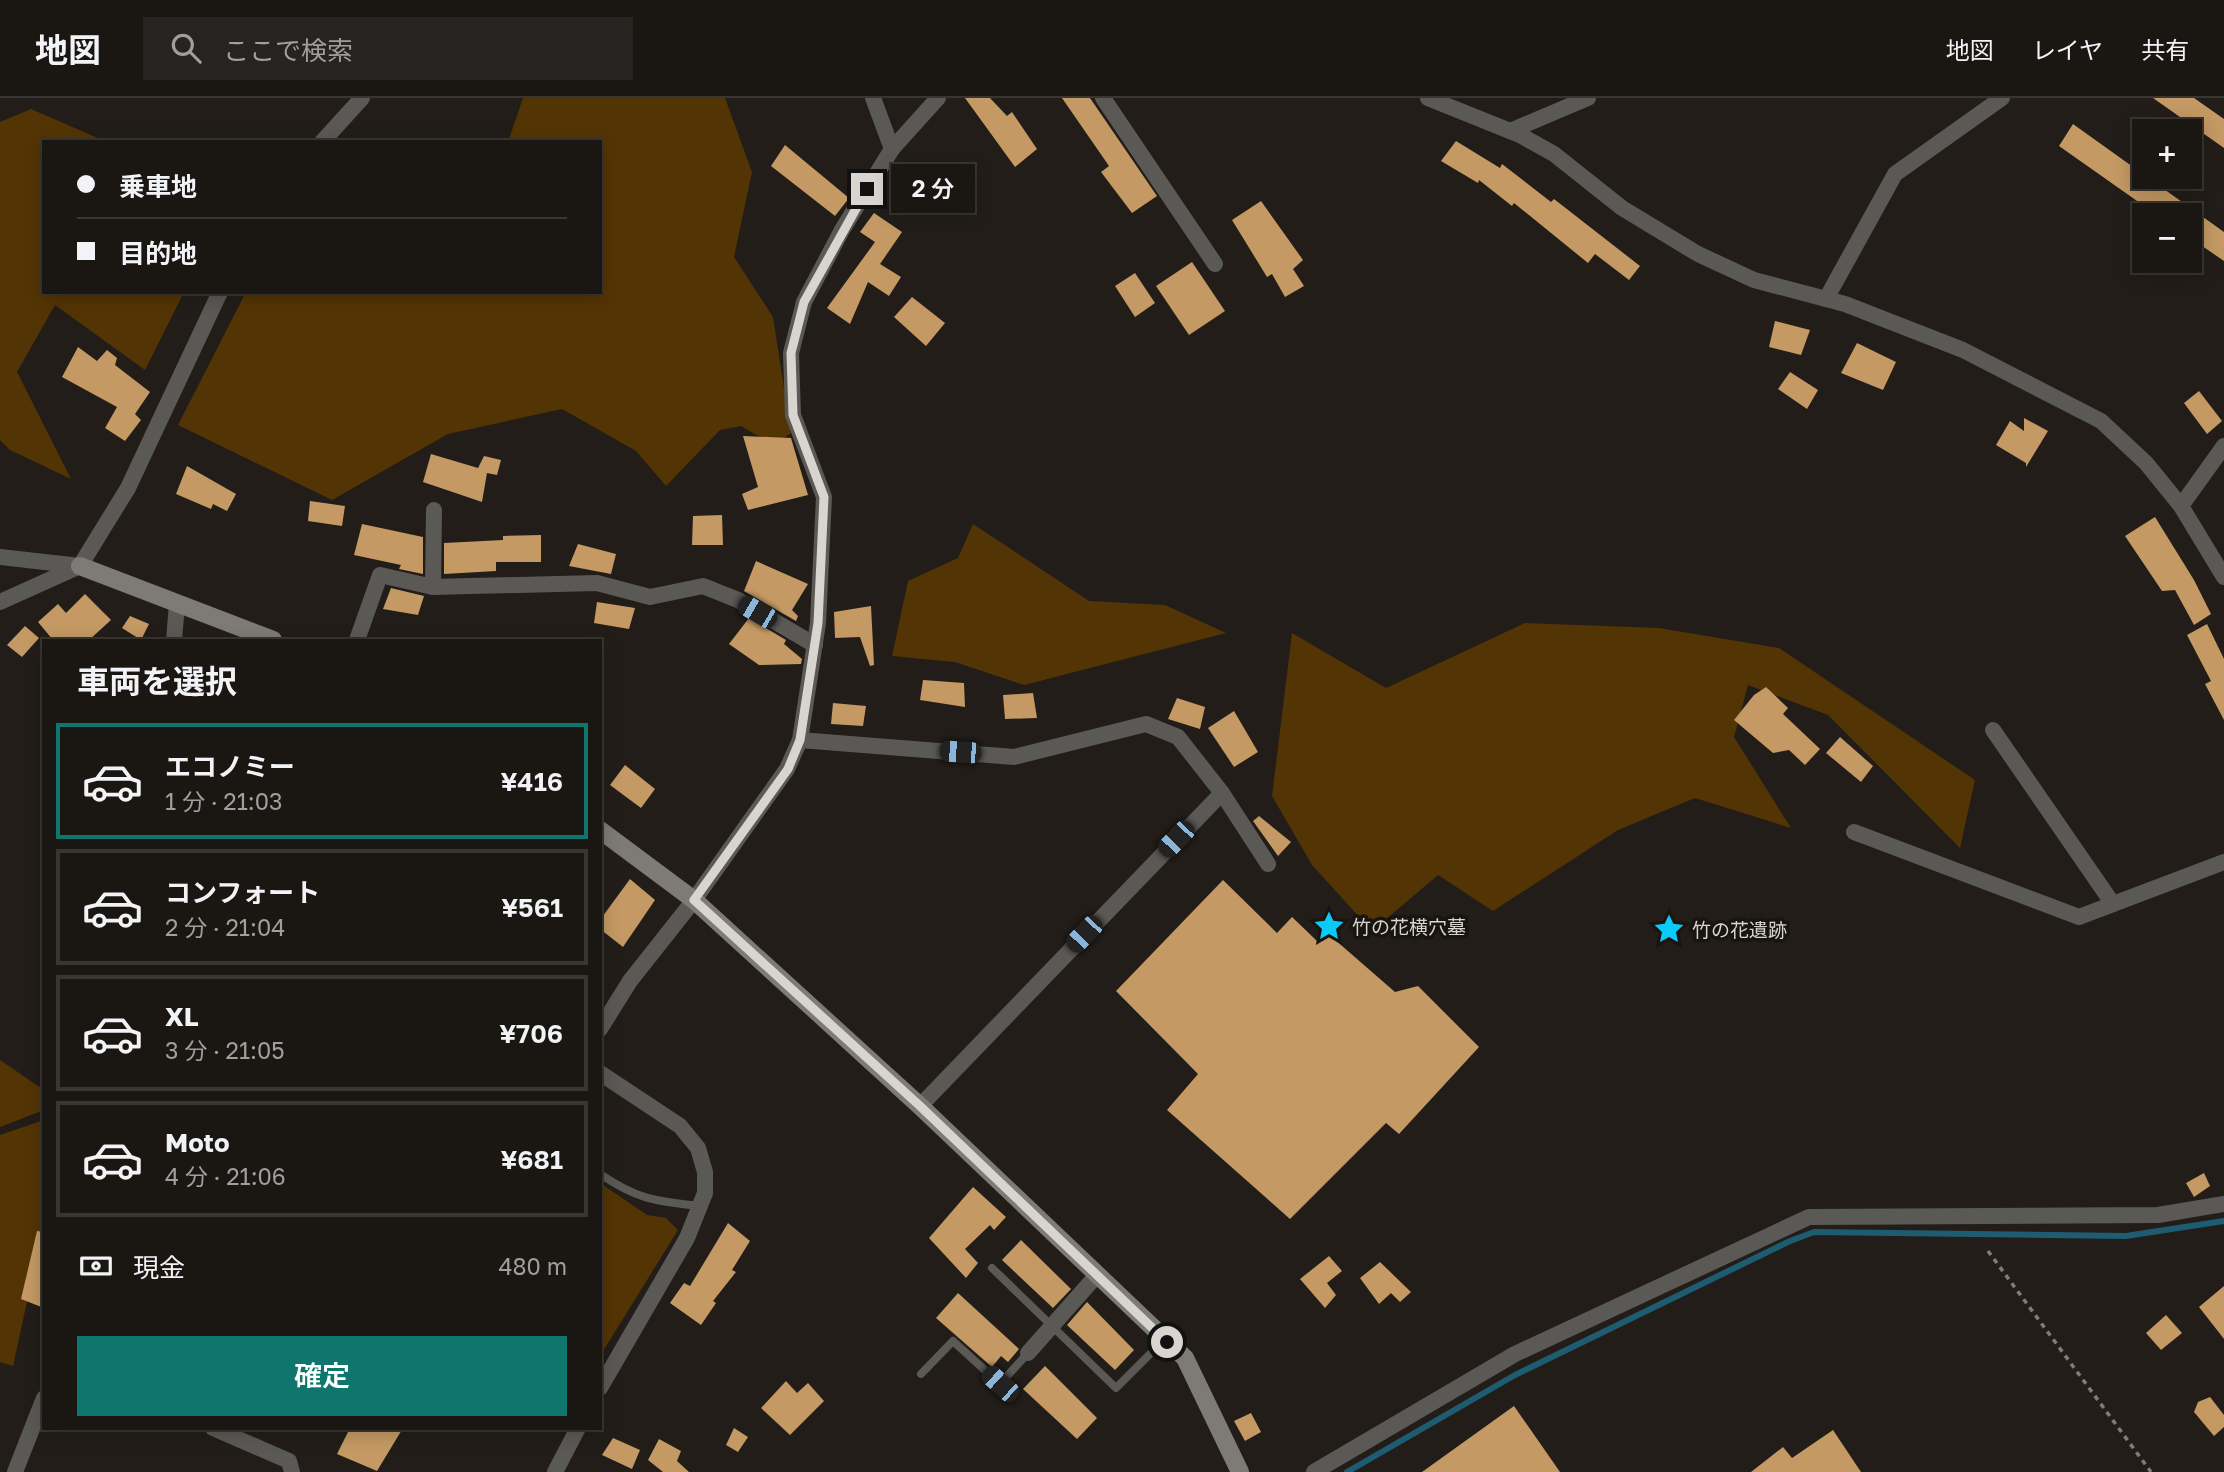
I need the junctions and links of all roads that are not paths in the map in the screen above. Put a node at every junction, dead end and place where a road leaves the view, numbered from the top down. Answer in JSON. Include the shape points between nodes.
{"nodes":[{"id":1,"x":362,"y":98,"type":"edge"},
{"id":2,"x":873,"y":98,"type":"edge"},
{"id":3,"x":938,"y":98,"type":"edge"},
{"id":4,"x":1103,"y":98,"type":"edge"},
{"id":5,"x":1428,"y":98,"type":"edge"},
{"id":6,"x":1588,"y":98,"type":"edge"},
{"id":7,"x":2002,"y":98,"type":"edge"},
{"id":8,"x":1510,"y":131,"type":"junction"},
{"id":9,"x":324,"y":140,"type":"edge"},
{"id":10,"x":892,"y":149,"type":"junction"},
{"id":11,"x":1215,"y":264,"type":"dead end"},
{"id":12,"x":219,"y":294,"type":"edge"},
{"id":13,"x":1826,"y":299,"type":"junction"},
{"id":14,"x":2224,"y":446,"type":"edge"},
{"id":15,"x":2181,"y":506,"type":"junction"},
{"id":16,"x":434,"y":510,"type":"dead end"},
{"id":17,"x":0,"y":557,"type":"edge"},
{"id":18,"x":80,"y":566,"type":"junction"},
{"id":19,"x":2224,"y":577,"type":"edge"},
{"id":20,"x":433,"y":587,"type":"junction"},
{"id":21,"x":0,"y":602,"type":"edge"},
{"id":22,"x":177,"y":604,"type":"junction"},
{"id":23,"x":174,"y":639,"type":"edge"},
{"id":24,"x":270,"y":639,"type":"edge"},
{"id":25,"x":357,"y":639,"type":"edge"},
{"id":26,"x":815,"y":645,"type":"junction"},
{"id":27,"x":1993,"y":730,"type":"dead end"},
{"id":28,"x":800,"y":740,"type":"junction"},
{"id":29,"x":1222,"y":793,"type":"junction"},
{"id":30,"x":602,"y":831,"type":"edge"},
{"id":31,"x":1854,"y":832,"type":"dead end"},
{"id":32,"x":2224,"y":862,"type":"edge"},
{"id":33,"x":1268,"y":864,"type":"dead end"},
{"id":34,"x":694,"y":900,"type":"junction"},
{"id":35,"x":2113,"y":904,"type":"junction"},
{"id":36,"x":602,"y":1026,"type":"edge"},
{"id":37,"x":602,"y":1074,"type":"edge"},
{"id":38,"x":920,"y":1106,"type":"junction"},
{"id":39,"x":602,"y":1175,"type":"edge"},
{"id":40,"x":2224,"y":1204,"type":"edge"},
{"id":41,"x":700,"y":1206,"type":"junction"},
{"id":42,"x":992,"y":1268,"type":"dead end"},
{"id":43,"x":1097,"y":1275,"type":"junction"},
{"id":44,"x":1052,"y":1326,"type":"junction"},
{"id":45,"x":1028,"y":1353,"type":"joint"},
{"id":46,"x":1150,"y":1354,"type":"dead end"},
{"id":47,"x":921,"y":1374,"type":"dead end"},
{"id":48,"x":602,"y":1385,"type":"edge"},
{"id":49,"x":42,"y":1403,"type":"edge"},
{"id":50,"x":218,"y":1430,"type":"edge"},
{"id":51,"x":577,"y":1430,"type":"edge"},
{"id":52,"x":15,"y":1472,"type":"edge"},
{"id":53,"x":292,"y":1472,"type":"edge"},
{"id":54,"x":555,"y":1472,"type":"edge"},
{"id":55,"x":1240,"y":1472,"type":"edge"},
{"id":56,"x":1314,"y":1472,"type":"edge"}],
"edges":[{"from":1,"to":9,"type":"street"},
{"from":2,"to":10,"type":"street"},
{"from":3,"to":10,"type":"street"},
{"from":4,"to":11,"type":"street"},
{"from":5,"to":8,"type":"street"},
{"from":6,"to":8,"type":"street"},
{"from":7,"to":13,"type":"street","via":[[1895,174]]},
{"from":8,"to":13,"type":"street","via":[[1554,154],[1622,208],[1698,254],[1754,280]]},
{"from":10,"to":26,"type":"street","via":[[804,302],[791,353],[793,415],[824,497]]},
{"from":12,"to":18,"type":"street","via":[[128,488]]},
{"from":13,"to":15,"type":"street","via":[[1963,350],[2101,421],[2146,463]]},
{"from":14,"to":15,"type":"street"},
{"from":15,"to":19,"type":"street"},
{"from":16,"to":20,"type":"street"},
{"from":17,"to":18,"type":"street"},
{"from":18,"to":21,"type":"street"},
{"from":18,"to":22,"type":"street"},
{"from":20,"to":25,"type":"street","via":[[380,575]]},
{"from":20,"to":26,"type":"street","via":[[597,583],[650,597],[703,586],[738,600]]},
{"from":22,"to":23,"type":"street"},
{"from":22,"to":24,"type":"street"},
{"from":26,"to":28,"type":"street"},
{"from":27,"to":35,"type":"street"},
{"from":28,"to":29,"type":"street","via":[[1014,757],[1146,724],[1178,737]]},
{"from":28,"to":34,"type":"street","via":[[788,769]]},
{"from":29,"to":33,"type":"street"},
{"from":29,"to":38,"type":"street"},
{"from":30,"to":34,"type":"street"},
{"from":31,"to":35,"type":"street","via":[[2079,917]]},
{"from":32,"to":35,"type":"street"},
{"from":34,"to":36,"type":"street","via":[[629,981]]},
{"from":34,"to":38,"type":"street"},
{"from":37,"to":41,"type":"street","via":[[680,1126],[698,1148],[705,1172]]},
{"from":38,"to":43,"type":"street"},
{"from":39,"to":41,"type":"lane","via":[[646,1200]]},
{"from":40,"to":56,"type":"street","via":[[2158,1215],[1809,1217],[1515,1354]]},
{"from":41,"to":48,"type":"street","via":[[687,1238]]},
{"from":42,"to":44,"type":"lane"},
{"from":43,"to":44,"type":"street"},
{"from":43,"to":55,"type":"street","via":[[1185,1358]]},
{"from":44,"to":45,"type":"street"},
{"from":44,"to":46,"type":"lane","via":[[1115,1388]]},
{"from":45,"to":47,"type":"lane","via":[[1000,1384],[953,1341]]},
{"from":49,"to":52,"type":"street"},
{"from":50,"to":53,"type":"street","via":[[289,1461]]},
{"from":51,"to":54,"type":"street"}]}
